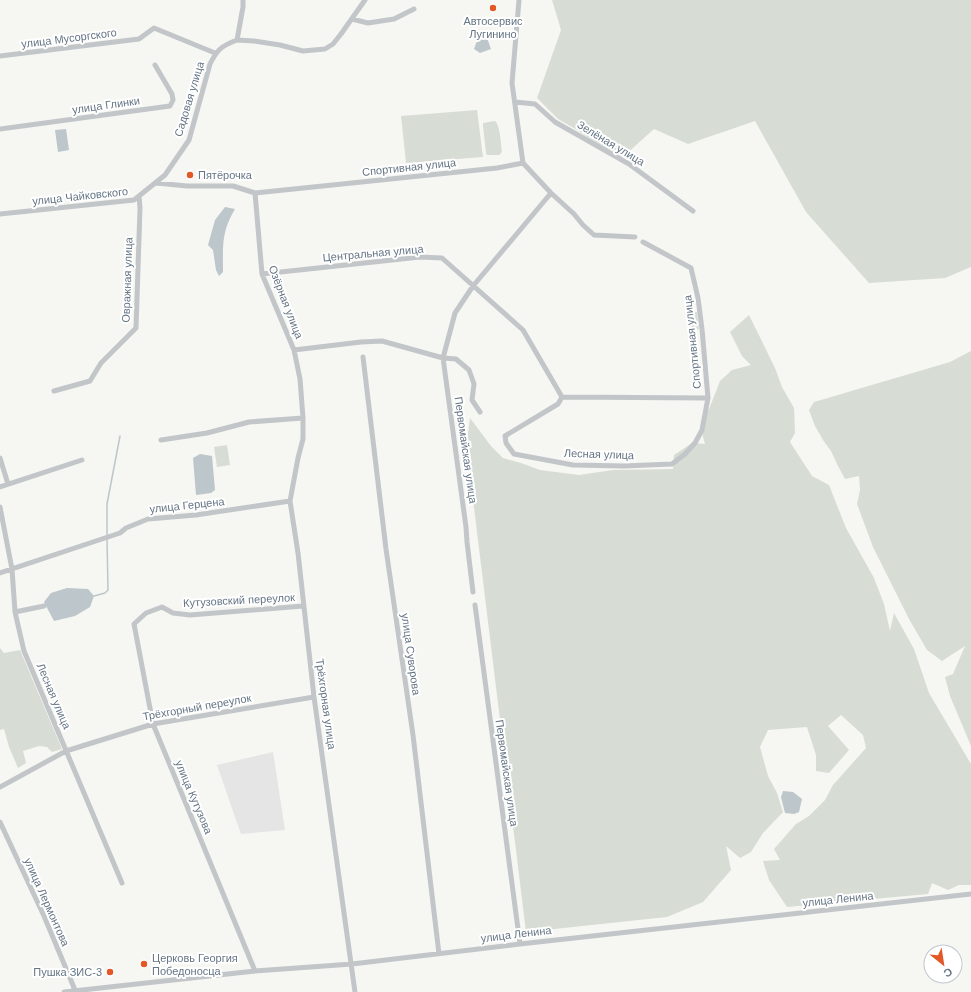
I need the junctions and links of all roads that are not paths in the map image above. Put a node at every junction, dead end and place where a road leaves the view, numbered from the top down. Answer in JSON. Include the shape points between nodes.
{"nodes":[{"id":1,"x":243,"y":0,"type":"edge"},
{"id":2,"x":365,"y":0,"type":"edge"},
{"id":3,"x":518,"y":0,"type":"edge"},
{"id":4,"x":414,"y":9,"type":"dead end"},
{"id":5,"x":352,"y":19,"type":"junction"},
{"id":6,"x":236,"y":40,"type":"junction"},
{"id":7,"x":215,"y":53,"type":"junction"},
{"id":8,"x":0,"y":56,"type":"edge"},
{"id":9,"x":155,"y":66,"type":"dead end"},
{"id":10,"x":515,"y":102,"type":"junction"},
{"id":11,"x":0,"y":129,"type":"edge"},
{"id":12,"x":523,"y":163,"type":"junction"},
{"id":13,"x":156,"y":182,"type":"junction"},
{"id":14,"x":254,"y":193,"type":"junction"},
{"id":15,"x":551,"y":193,"type":"junction"},
{"id":16,"x":139,"y":196,"type":"junction"},
{"id":17,"x":693,"y":211,"type":"dead end"},
{"id":18,"x":0,"y":214,"type":"edge"},
{"id":19,"x":635,"y":238,"type":"dead end"},
{"id":20,"x":643,"y":242,"type":"dead end"},
{"id":21,"x":262,"y":274,"type":"junction"},
{"id":22,"x":473,"y":286,"type":"junction"},
{"id":23,"x":294,"y":350,"type":"junction"},
{"id":24,"x":363,"y":357,"type":"dead end"},
{"id":25,"x":443,"y":358,"type":"junction"},
{"id":26,"x":54,"y":391,"type":"dead end"},
{"id":27,"x":562,"y":398,"type":"junction"},
{"id":28,"x":708,"y":398,"type":"junction"},
{"id":29,"x":480,"y":412,"type":"dead end"},
{"id":30,"x":304,"y":418,"type":"junction"},
{"id":31,"x":161,"y":440,"type":"dead end"},
{"id":32,"x":0,"y":458,"type":"edge"},
{"id":33,"x":82,"y":460,"type":"dead end"},
{"id":34,"x":8,"y":484,"type":"junction"},
{"id":35,"x":0,"y":487,"type":"edge"},
{"id":36,"x":290,"y":501,"type":"junction"},
{"id":37,"x":0,"y":507,"type":"edge"},
{"id":38,"x":12,"y":569,"type":"junction"},
{"id":39,"x":0,"y":573,"type":"edge"},
{"id":40,"x":473,"y":592,"type":"dead end"},
{"id":41,"x":475,"y":604,"type":"dead end"},
{"id":42,"x":44,"y":606,"type":"dead end"},
{"id":43,"x":304,"y":606,"type":"junction"},
{"id":44,"x":15,"y":612,"type":"junction"},
{"id":45,"x":134,"y":624,"type":"joint"},
{"id":46,"x":314,"y":697,"type":"junction"},
{"id":47,"x":153,"y":724,"type":"junction"},
{"id":48,"x":66,"y":752,"type":"junction"},
{"id":49,"x":0,"y":787,"type":"edge"},
{"id":50,"x":0,"y":822,"type":"edge"},
{"id":51,"x":122,"y":883,"type":"dead end"},
{"id":52,"x":971,"y":894,"type":"edge"},
{"id":53,"x":520,"y":944,"type":"junction"},
{"id":54,"x":439,"y":954,"type":"junction"},
{"id":55,"x":352,"y":964,"type":"junction"},
{"id":56,"x":255,"y":971,"type":"junction"},
{"id":57,"x":75,"y":990,"type":"junction"},
{"id":58,"x":64,"y":992,"type":"edge"},
{"id":59,"x":355,"y":992,"type":"edge"}],
"edges":[{"from":1,"to":6,"type":"street"},
{"from":2,"to":5,"type":"street"},
{"from":3,"to":10,"type":"street","via":[[512,83]]},
{"from":4,"to":5,"type":"street","via":[[394,19],[368,23]]},
{"from":5,"to":6,"type":"street","via":[[333,44],[325,49],[303,51],[274,44]]},
{"from":6,"to":7,"type":"street","name":"Садовая улица","via":[[224,45]]},
{"from":7,"to":8,"type":"street","name":"улица Мусоргского","via":[[154,28],[139,39]]},
{"from":7,"to":13,"type":"street","name":"Садовая улица","via":[[188,140],[164,175]]},
{"from":9,"to":11,"type":"street","name":"улица Глинки","via":[[172,94],[170,106]]},
{"from":10,"to":12,"type":"street"},
{"from":10,"to":17,"type":"street","name":"Зелёная улица","via":[[535,104],[555,122],[629,164]]},
{"from":12,"to":14,"type":"street","name":"Спортивная улица","via":[[497,168]]},
{"from":12,"to":15,"type":"street"},
{"from":13,"to":14,"type":"street","name":"Спортивная улица","via":[[187,186],[233,186]]},
{"from":13,"to":16,"type":"street","name":"улица Чайковского"},
{"from":14,"to":21,"type":"street","name":"Озёрная улица"},
{"from":15,"to":19,"type":"street","via":[[594,235]]},
{"from":15,"to":22,"type":"street"},
{"from":16,"to":18,"type":"street","name":"улица Чайковского","via":[[134,200]]},
{"from":16,"to":26,"type":"street","name":"Овражная улица","via":[[136,328],[100,363],[90,381]]},
{"from":20,"to":28,"type":"street","name":"Спортивная улица","via":[[691,268],[700,313]]},
{"from":21,"to":22,"type":"street","name":"Центральная улица","via":[[420,257],[442,258]]},
{"from":21,"to":23,"type":"street","name":"Озёрная улица"},
{"from":22,"to":25,"type":"street","via":[[455,313]]},
{"from":22,"to":27,"type":"street","name":"Центральная улица","via":[[522,330]]},
{"from":23,"to":25,"type":"street","via":[[382,340]]},
{"from":23,"to":30,"type":"street","name":"Озёрная улица"},
{"from":24,"to":54,"type":"street","name":"улица Суворова"},
{"from":25,"to":29,"type":"street","via":[[456,359],[470,370],[474,384],[472,400]]},
{"from":25,"to":40,"type":"street","name":"Первомайская улица"},
{"from":27,"to":28,"type":"street"},
{"from":27,"to":28,"type":"street","name":"Лесная улица","via":[[558,404],[505,436],[506,443],[514,454],[573,465],[672,464],[695,443],[702,430]]},
{"from":30,"to":31,"type":"street","via":[[249,422],[207,433]]},
{"from":30,"to":36,"type":"street","name":"Трёхгорная улица","via":[[303,439]]},
{"from":32,"to":34,"type":"street"},
{"from":33,"to":34,"type":"street"},
{"from":34,"to":35,"type":"street"},
{"from":36,"to":38,"type":"street","name":"улица Герцена","via":[[196,515],[148,519],[120,533]]},
{"from":36,"to":43,"type":"street","name":"Трёхгорная улица"},
{"from":37,"to":38,"type":"street","name":"Лесная улица"},
{"from":38,"to":39,"type":"street","name":"улица Герцена"},
{"from":38,"to":44,"type":"street","name":"Лесная улица"},
{"from":41,"to":53,"type":"street","name":"Первомайская улица"},
{"from":42,"to":44,"type":"street"},
{"from":43,"to":45,"type":"street","name":"Кутузовский переулок","via":[[190,615],[173,613],[162,607],[146,614]]},
{"from":43,"to":46,"type":"street","name":"Трёхгорная улица"},
{"from":44,"to":48,"type":"street","name":"Лесная улица","via":[[24,651]]},
{"from":45,"to":47,"type":"street","name":"улица Кутузова"},
{"from":46,"to":47,"type":"street","name":"Трёхгорный переулок"},
{"from":46,"to":55,"type":"street","name":"Трёхгорная улица"},
{"from":47,"to":48,"type":"street","name":"Трёхгорный переулок"},
{"from":47,"to":56,"type":"street","name":"улица Кутузова"},
{"from":48,"to":49,"type":"street","name":"Трёхгорный переулок"},
{"from":48,"to":51,"type":"street","name":"Лесная улица"},
{"from":50,"to":57,"type":"street","name":"улица Лермонтова"},
{"from":52,"to":53,"type":"street","name":"улица Ленина"},
{"from":53,"to":54,"type":"street","name":"улица Ленина"},
{"from":54,"to":55,"type":"street","name":"улица Ленина"},
{"from":55,"to":56,"type":"street","name":"улица Ленина"},
{"from":55,"to":59,"type":"street","name":"Трёхгорная улица"},
{"from":56,"to":57,"type":"street","name":"улица Ленина"},
{"from":57,"to":58,"type":"street","name":"улица Ленина"}]}
